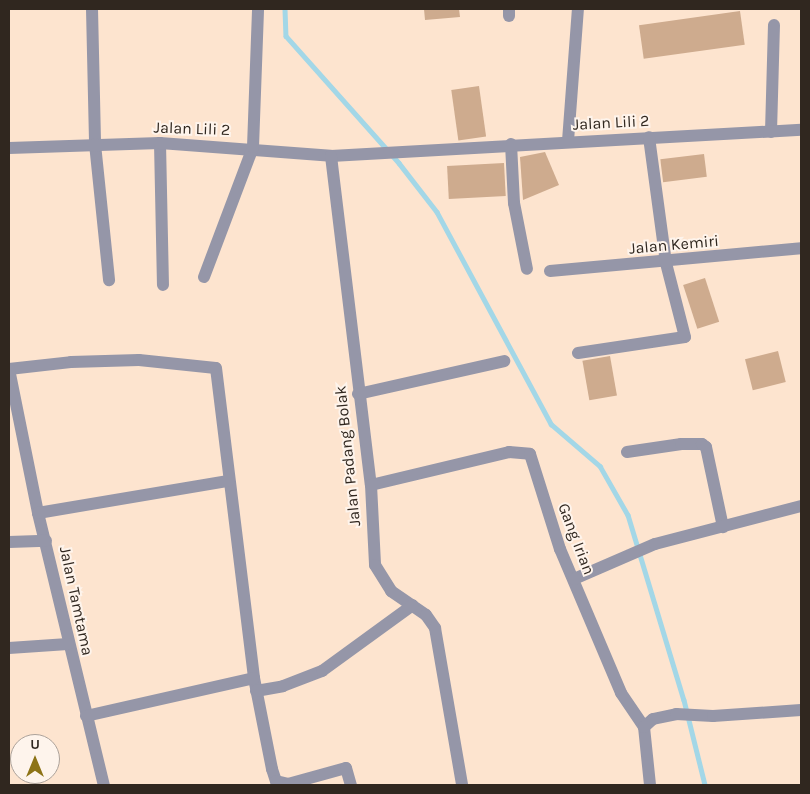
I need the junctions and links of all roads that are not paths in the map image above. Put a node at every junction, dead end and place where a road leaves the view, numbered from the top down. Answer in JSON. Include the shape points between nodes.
{"nodes":[{"id":1,"x":92,"y":9,"type":"edge"},
{"id":2,"x":258,"y":9,"type":"edge"},
{"id":3,"x":578,"y":9,"type":"edge"},
{"id":4,"x":774,"y":25,"type":"dead end"},
{"id":5,"x":801,"y":130,"type":"edge"},
{"id":6,"x":771,"y":132,"type":"junction"},
{"id":7,"x":649,"y":137,"type":"junction"},
{"id":8,"x":568,"y":142,"type":"junction"},
{"id":9,"x":160,"y":143,"type":"junction"},
{"id":10,"x":95,"y":144,"type":"junction"},
{"id":11,"x":511,"y":144,"type":"junction"},
{"id":12,"x":253,"y":147,"type":"junction"},
{"id":13,"x":9,"y":148,"type":"edge"},
{"id":14,"x":331,"y":156,"type":"junction"},
{"id":15,"x":801,"y":248,"type":"edge"},
{"id":16,"x":666,"y":263,"type":"junction"},
{"id":17,"x":527,"y":269,"type":"dead end"},
{"id":18,"x":550,"y":271,"type":"dead end"},
{"id":19,"x":204,"y":277,"type":"dead end"},
{"id":20,"x":109,"y":280,"type":"dead end"},
{"id":21,"x":163,"y":286,"type":"dead end"},
{"id":22,"x":578,"y":353,"type":"dead end"},
{"id":23,"x":504,"y":361,"type":"dead end"},
{"id":24,"x":9,"y":369,"type":"edge"},
{"id":25,"x":358,"y":394,"type":"junction"},
{"id":26,"x":15,"y":424,"type":"edge"},
{"id":27,"x":627,"y":452,"type":"dead end"},
{"id":28,"x":228,"y":481,"type":"junction"},
{"id":29,"x":371,"y":485,"type":"junction"},
{"id":30,"x":801,"y":506,"type":"edge"},
{"id":31,"x":38,"y":513,"type":"junction"},
{"id":32,"x":723,"y":527,"type":"junction"},
{"id":33,"x":46,"y":541,"type":"junction"},
{"id":34,"x":9,"y":542,"type":"edge"},
{"id":35,"x":574,"y":579,"type":"junction"},
{"id":36,"x":413,"y":605,"type":"junction"},
{"id":37,"x":68,"y":644,"type":"junction"},
{"id":38,"x":9,"y":648,"type":"edge"},
{"id":39,"x":255,"y":684,"type":"junction"},
{"id":40,"x":801,"y":710,"type":"edge"},
{"id":41,"x":86,"y":716,"type":"junction"},
{"id":42,"x":644,"y":727,"type":"junction"},
{"id":43,"x":104,"y":785,"type":"edge"},
{"id":44,"x":351,"y":785,"type":"edge"},
{"id":45,"x":462,"y":785,"type":"edge"},
{"id":46,"x":650,"y":785,"type":"edge"}],
"edges":[{"from":1,"to":10,"type":"street"},
{"from":2,"to":12,"type":"street"},
{"from":3,"to":8,"type":"street"},
{"from":4,"to":6,"type":"street"},
{"from":5,"to":6,"type":"street","name":"Jalan Lili 2"},
{"from":6,"to":7,"type":"street","name":"Jalan Lili 2"},
{"from":7,"to":8,"type":"street","name":"Jalan Lili 2"},
{"from":7,"to":16,"type":"street"},
{"from":8,"to":11,"type":"street","name":"Jalan Lili 2"},
{"from":9,"to":10,"type":"street","name":"Jalan Lili 2"},
{"from":9,"to":12,"type":"street","name":"Jalan Lili 2"},
{"from":9,"to":21,"type":"street"},
{"from":10,"to":13,"type":"street","name":"Jalan Lili 2"},
{"from":10,"to":20,"type":"street"},
{"from":11,"to":14,"type":"street","name":"Jalan Lili 2"},
{"from":11,"to":17,"type":"street","via":[[514,203]]},
{"from":12,"to":14,"type":"street","name":"Jalan Lili 2"},
{"from":12,"to":19,"type":"street"},
{"from":14,"to":25,"type":"street","name":"Jalan Padang Bolak"},
{"from":15,"to":16,"type":"street","name":"Jalan Kemiri"},
{"from":16,"to":18,"type":"street","name":"Jalan Kemiri"},
{"from":16,"to":22,"type":"street","via":[[684,337]]},
{"from":23,"to":25,"type":"street"},
{"from":24,"to":26,"type":"street","name":"Jalan Tamtama"},
{"from":24,"to":28,"type":"street","via":[[71,362],[139,360],[214,366]]},
{"from":25,"to":29,"type":"street","name":"Jalan Padang Bolak"},
{"from":26,"to":31,"type":"street","name":"Jalan Tamtama"},
{"from":27,"to":32,"type":"street","via":[[695,444],[706,447]]},
{"from":28,"to":31,"type":"street"},
{"from":28,"to":39,"type":"street"},
{"from":29,"to":35,"type":"street","name":"Gang Irian","via":[[509,452],[529,452],[560,549]]},
{"from":29,"to":36,"type":"street","name":"Jalan Padang Bolak","via":[[375,565],[390,591]]},
{"from":30,"to":32,"type":"street"},
{"from":31,"to":33,"type":"street","name":"Jalan Tamtama"},
{"from":32,"to":35,"type":"street","via":[[655,544]]},
{"from":33,"to":34,"type":"street"},
{"from":33,"to":37,"type":"street","name":"Jalan Tamtama"},
{"from":35,"to":42,"type":"street","name":"Gang Irian","via":[[621,693]]},
{"from":36,"to":39,"type":"street","via":[[322,671],[283,686]]},
{"from":36,"to":45,"type":"street","name":"Jalan Padang Bolak","via":[[435,628]]},
{"from":37,"to":38,"type":"street"},
{"from":37,"to":41,"type":"street","name":"Jalan Tamtama"},
{"from":39,"to":41,"type":"street"},
{"from":39,"to":44,"type":"street","via":[[276,781],[288,784],[342,768],[349,770]]},
{"from":40,"to":42,"type":"street","via":[[712,716],[676,714],[653,719]]},
{"from":41,"to":43,"type":"street","name":"Jalan Tamtama"},
{"from":42,"to":46,"type":"street","name":"Gang Irian"}]}
